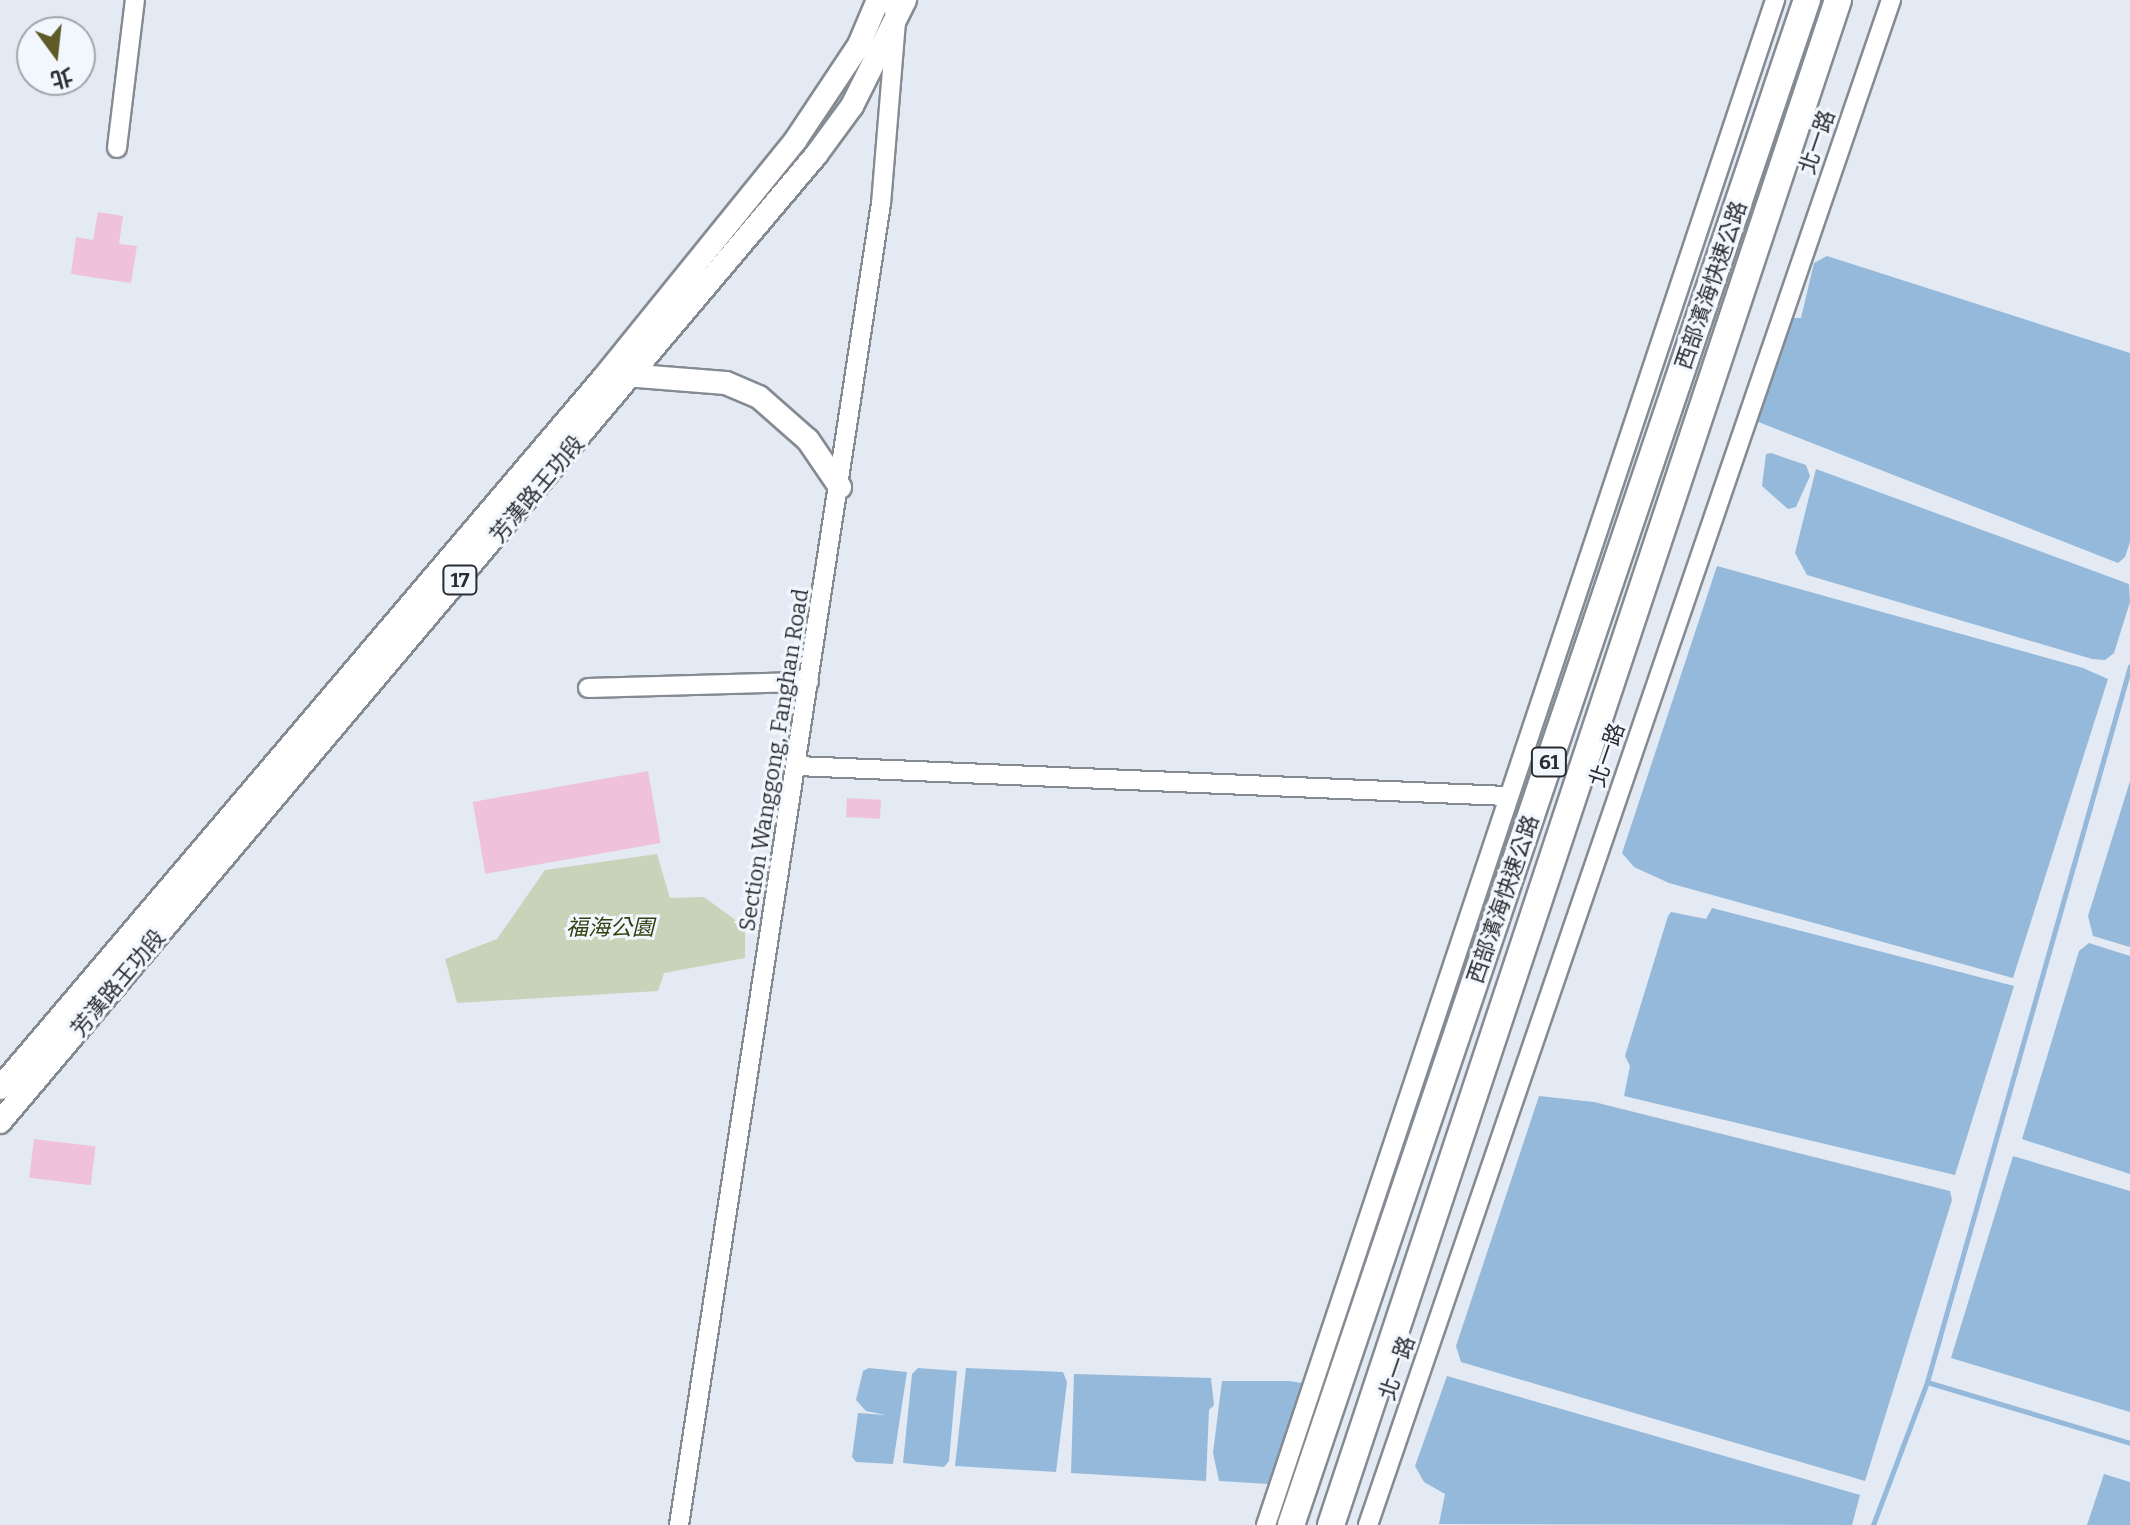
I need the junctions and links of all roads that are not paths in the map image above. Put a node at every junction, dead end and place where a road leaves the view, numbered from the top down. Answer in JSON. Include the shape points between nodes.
{"nodes":[{"id":1,"x":135,"y":0,"type":"edge"},
{"id":2,"x":878,"y":0,"type":"edge"},
{"id":3,"x":905,"y":0,"type":"edge"},
{"id":4,"x":1775,"y":0,"type":"edge"},
{"id":5,"x":1807,"y":0,"type":"edge"},
{"id":6,"x":1838,"y":0,"type":"edge"},
{"id":7,"x":1891,"y":0,"type":"edge"},
{"id":8,"x":894,"y":11,"type":"edge"},
{"id":9,"x":117,"y":148,"type":"dead end"},
{"id":10,"x":634,"y":375,"type":"junction"},
{"id":11,"x":604,"y":377,"type":"junction"},
{"id":12,"x":840,"y":487,"type":"junction"},
{"id":13,"x":809,"y":682,"type":"junction"},
{"id":14,"x":588,"y":688,"type":"dead end"},
{"id":15,"x":797,"y":766,"type":"junction"},
{"id":16,"x":1506,"y":796,"type":"junction"},
{"id":17,"x":0,"y":1088,"type":"edge"},
{"id":18,"x":0,"y":1122,"type":"edge"},
{"id":19,"x":679,"y":1525,"type":"edge"},
{"id":20,"x":1266,"y":1525,"type":"edge"},
{"id":21,"x":1291,"y":1525,"type":"edge"},
{"id":22,"x":1331,"y":1525,"type":"edge"},
{"id":23,"x":1368,"y":1525,"type":"edge"}],
"edges":[{"from":1,"to":9,"type":"street"},
{"from":2,"to":11,"type":"main road","name":"芳漢路王功段","number":"17","via":[[859,45],[795,141]]},
{"from":3,"to":8,"type":"main road","number":"17"},
{"from":4,"to":16,"type":"street"},
{"from":5,"to":21,"type":"highway","name":"西部濱海快速公路","number":"61"},
{"from":6,"to":22,"type":"highway","name":"西部濱海快速公路","number":"61"},
{"from":7,"to":23,"type":"street","name":"北一路"},
{"from":8,"to":10,"type":"main road","name":"芳漢路王功段","number":"17","via":[[852,106]]},
{"from":8,"to":12,"type":"street","name":"Section Wanggong, Fanghan Road","via":[[881,204]]},
{"from":10,"to":11,"type":"main road"},
{"from":10,"to":12,"type":"main road","via":[[726,383],[759,397],[808,440]]},
{"from":10,"to":18,"type":"main road","name":"芳漢路王功段","number":"17"},
{"from":11,"to":17,"type":"main road","name":"芳漢路王功段","number":"17"},
{"from":12,"to":13,"type":"street","name":"Section Wanggong, Fanghan Road"},
{"from":13,"to":14,"type":"street"},
{"from":13,"to":15,"type":"street","name":"Section Wanggong, Fanghan Road"},
{"from":15,"to":16,"type":"street"},
{"from":15,"to":19,"type":"street","name":"Section Wanggong, Fanghan Road"},
{"from":16,"to":20,"type":"street"}]}
